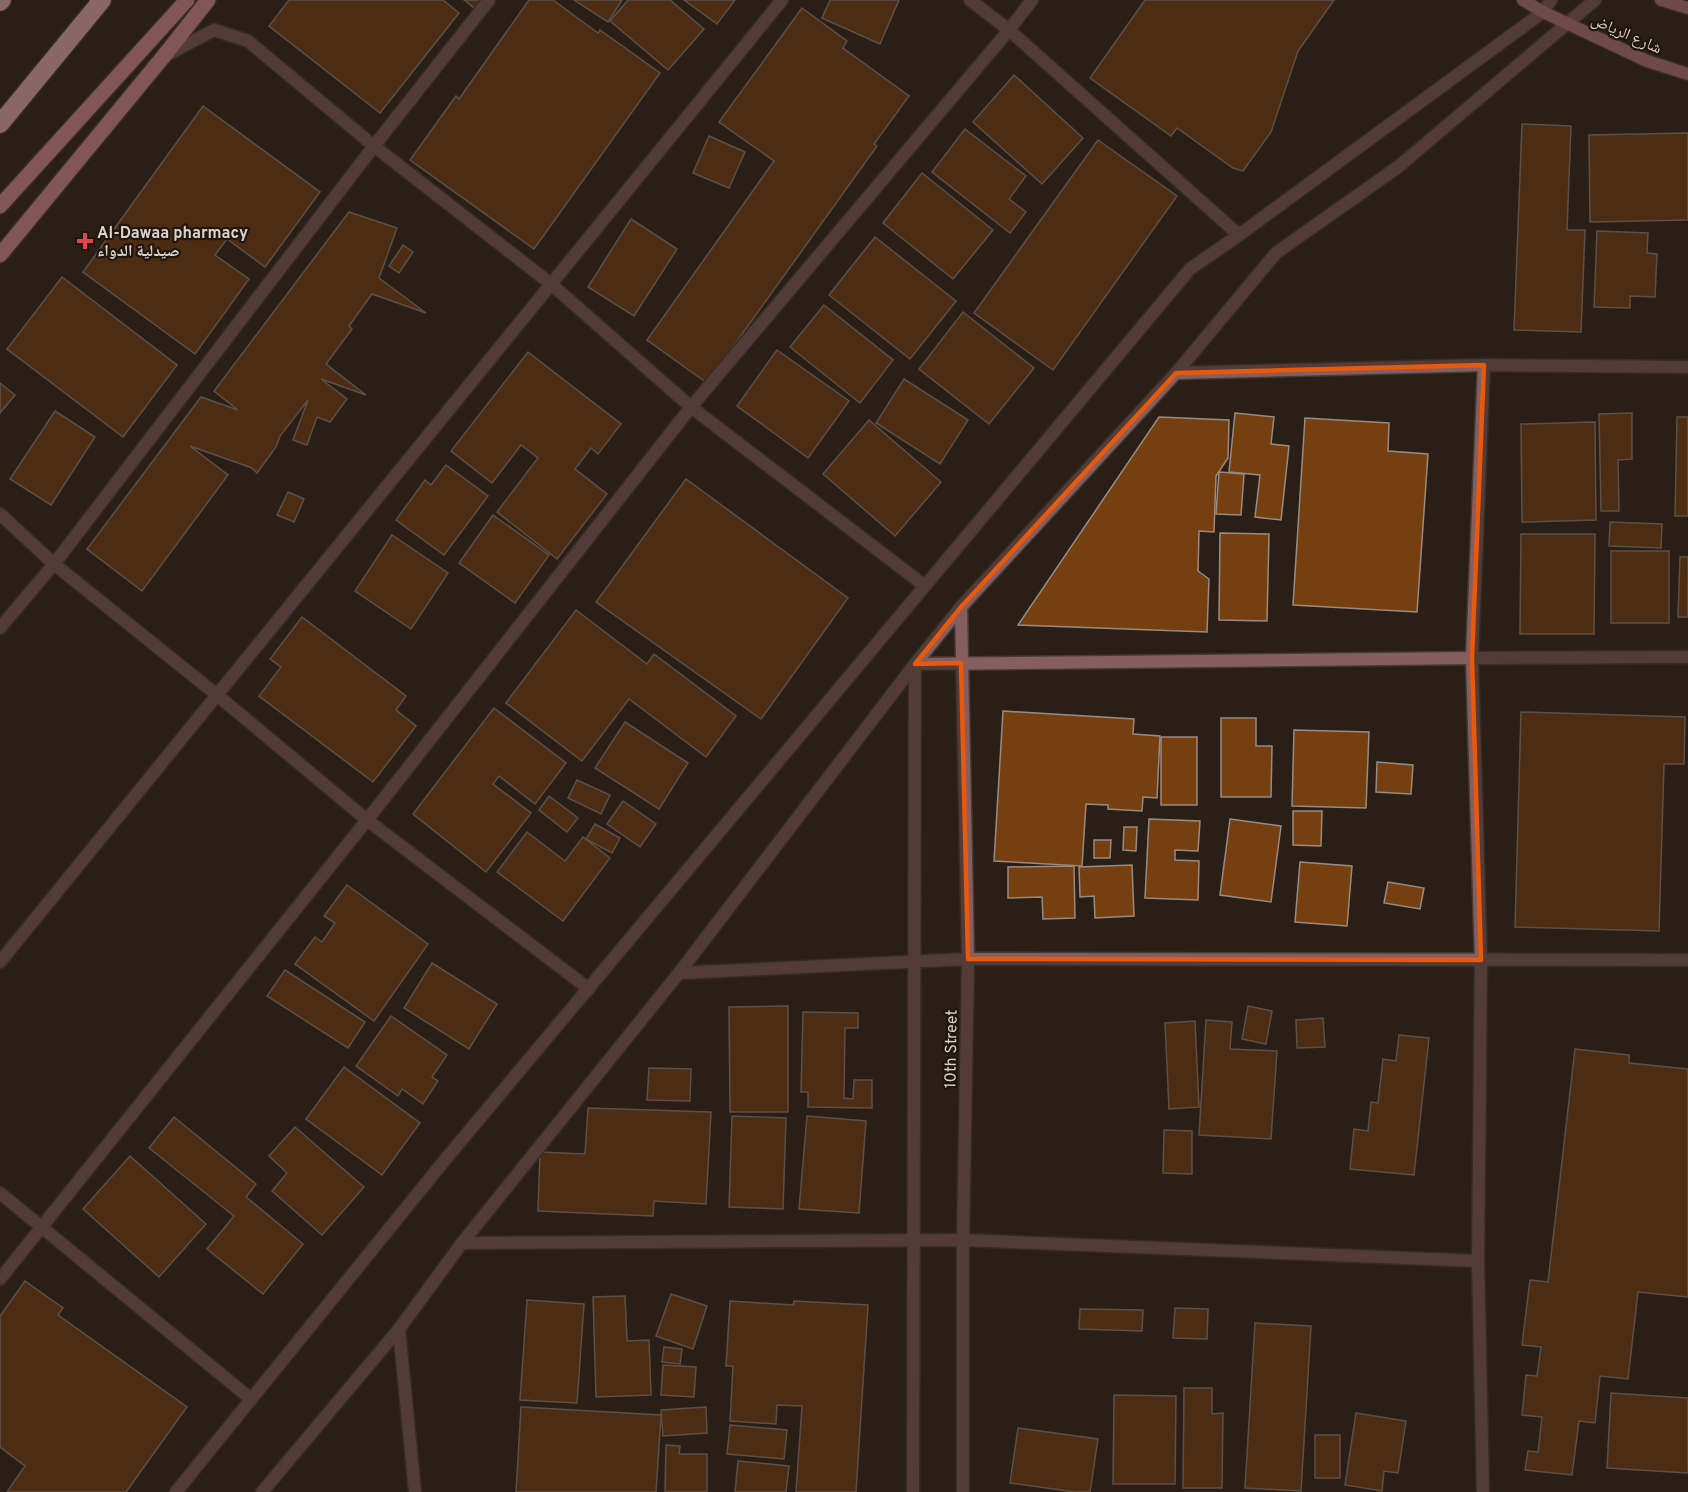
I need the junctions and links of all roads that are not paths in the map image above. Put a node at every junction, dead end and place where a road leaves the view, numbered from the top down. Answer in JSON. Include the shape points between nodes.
{"nodes":[{"id":1,"x":102,"y":0,"type":"edge"},
{"id":2,"x":187,"y":0,"type":"edge"},
{"id":3,"x":208,"y":0,"type":"edge"},
{"id":4,"x":489,"y":0,"type":"edge"},
{"id":5,"x":782,"y":0,"type":"edge"},
{"id":6,"x":970,"y":0,"type":"edge"},
{"id":7,"x":1032,"y":0,"type":"edge"},
{"id":8,"x":1523,"y":0,"type":"edge"},
{"id":9,"x":1551,"y":0,"type":"edge"},
{"id":10,"x":1595,"y":0,"type":"edge"},
{"id":11,"x":1661,"y":0,"type":"edge"},
{"id":12,"x":1688,"y":8,"type":"edge"},
{"id":13,"x":1543,"y":12,"type":"junction"},
{"id":14,"x":1567,"y":24,"type":"junction"},
{"id":15,"x":1009,"y":30,"type":"junction"},
{"id":16,"x":163,"y":57,"type":"junction"},
{"id":17,"x":1688,"y":74,"type":"edge"},
{"id":18,"x":0,"y":124,"type":"edge"},
{"id":19,"x":374,"y":146,"type":"junction"},
{"id":20,"x":0,"y":206,"type":"edge"},
{"id":21,"x":1239,"y":235,"type":"junction"},
{"id":22,"x":0,"y":255,"type":"edge"},
{"id":23,"x":552,"y":284,"type":"junction"},
{"id":24,"x":1484,"y":365,"type":"junction"},
{"id":25,"x":1688,"y":367,"type":"edge"},
{"id":26,"x":1176,"y":373,"type":"junction"},
{"id":27,"x":691,"y":407,"type":"junction"},
{"id":28,"x":0,"y":514,"type":"edge"},
{"id":29,"x":54,"y":564,"type":"junction"},
{"id":30,"x":925,"y":586,"type":"junction"},
{"id":31,"x":961,"y":608,"type":"junction"},
{"id":32,"x":0,"y":628,"type":"edge"},
{"id":33,"x":1688,"y":657,"type":"edge"},
{"id":34,"x":1472,"y":658,"type":"junction"},
{"id":35,"x":961,"y":663,"type":"junction"},
{"id":36,"x":915,"y":664,"type":"junction"},
{"id":37,"x":217,"y":694,"type":"junction"},
{"id":38,"x":367,"y":820,"type":"junction"},
{"id":39,"x":968,"y":959,"type":"junction"},
{"id":40,"x":1481,"y":960,"type":"junction"},
{"id":41,"x":1688,"y":960,"type":"edge"},
{"id":42,"x":914,"y":961,"type":"junction"},
{"id":43,"x":0,"y":962,"type":"edge"},
{"id":44,"x":679,"y":974,"type":"junction"},
{"id":45,"x":589,"y":989,"type":"junction"},
{"id":46,"x":0,"y":1193,"type":"edge"},
{"id":47,"x":42,"y":1227,"type":"junction"},
{"id":48,"x":914,"y":1239,"type":"junction"},
{"id":49,"x":963,"y":1240,"type":"junction"},
{"id":50,"x":462,"y":1243,"type":"junction"},
{"id":51,"x":1479,"y":1261,"type":"junction"},
{"id":52,"x":0,"y":1279,"type":"edge"},
{"id":53,"x":399,"y":1329,"type":"junction"},
{"id":54,"x":251,"y":1399,"type":"junction"},
{"id":55,"x":176,"y":1492,"type":"edge"},
{"id":56,"x":262,"y":1492,"type":"edge"},
{"id":57,"x":415,"y":1492,"type":"edge"},
{"id":58,"x":913,"y":1492,"type":"edge"},
{"id":59,"x":963,"y":1492,"type":"edge"},
{"id":60,"x":1483,"y":1492,"type":"edge"}],
"edges":[{"from":1,"to":18,"type":"highway"},
{"from":2,"to":20,"type":"main road"},
{"from":3,"to":16,"type":"main road"},
{"from":4,"to":19,"type":"street"},
{"from":5,"to":23,"type":"street"},
{"from":6,"to":15,"type":"street"},
{"from":7,"to":15,"type":"street"},
{"from":8,"to":13,"type":"main road","name":"شارع الرياض"},
{"from":9,"to":13,"type":"street"},
{"from":10,"to":14,"type":"street"},
{"from":11,"to":12,"type":"main road"},
{"from":13,"to":14,"type":"main road","name":"شارع الرياض"},
{"from":13,"to":21,"type":"street"},
{"from":14,"to":17,"type":"main road","name":"شارع الرياض","via":[[1647,61]]},
{"from":14,"to":26,"type":"street","via":[[1398,167],[1276,253]]},
{"from":15,"to":21,"type":"street"},
{"from":15,"to":27,"type":"street"},
{"from":16,"to":19,"type":"street","via":[[214,30],[248,41]]},
{"from":16,"to":22,"type":"main road"},
{"from":19,"to":23,"type":"street"},
{"from":19,"to":29,"type":"street"},
{"from":21,"to":30,"type":"street","via":[[1190,269]]},
{"from":23,"to":27,"type":"street"},
{"from":23,"to":37,"type":"street"},
{"from":24,"to":25,"type":"street"},
{"from":24,"to":26,"type":"street"},
{"from":24,"to":34,"type":"street"},
{"from":26,"to":31,"type":"street"},
{"from":27,"to":30,"type":"street"},
{"from":27,"to":38,"type":"street"},
{"from":28,"to":29,"type":"street"},
{"from":29,"to":32,"type":"street"},
{"from":29,"to":37,"type":"street"},
{"from":30,"to":45,"type":"street"},
{"from":31,"to":35,"type":"street","name":"10th Street"},
{"from":31,"to":36,"type":"street"},
{"from":33,"to":34,"type":"street"},
{"from":34,"to":35,"type":"street"},
{"from":34,"to":40,"type":"street"},
{"from":35,"to":36,"type":"street"},
{"from":35,"to":39,"type":"street","name":"10th Street"},
{"from":36,"to":42,"type":"street"},
{"from":36,"to":44,"type":"street"},
{"from":37,"to":38,"type":"street"},
{"from":37,"to":43,"type":"street"},
{"from":38,"to":45,"type":"street"},
{"from":38,"to":47,"type":"street"},
{"from":39,"to":40,"type":"street"},
{"from":39,"to":42,"type":"street"},
{"from":39,"to":49,"type":"street","name":"10th Street"},
{"from":40,"to":41,"type":"street"},
{"from":40,"to":51,"type":"street"},
{"from":42,"to":44,"type":"street"},
{"from":42,"to":48,"type":"street"},
{"from":44,"to":50,"type":"street"},
{"from":45,"to":54,"type":"street"},
{"from":46,"to":47,"type":"street"},
{"from":47,"to":52,"type":"street"},
{"from":47,"to":54,"type":"street"},
{"from":48,"to":49,"type":"street"},
{"from":48,"to":50,"type":"street"},
{"from":48,"to":58,"type":"street"},
{"from":49,"to":51,"type":"street"},
{"from":49,"to":59,"type":"street","name":"10th Street"},
{"from":50,"to":53,"type":"street"},
{"from":51,"to":60,"type":"street"},
{"from":53,"to":56,"type":"street"},
{"from":53,"to":57,"type":"street"},
{"from":54,"to":55,"type":"street"}]}
